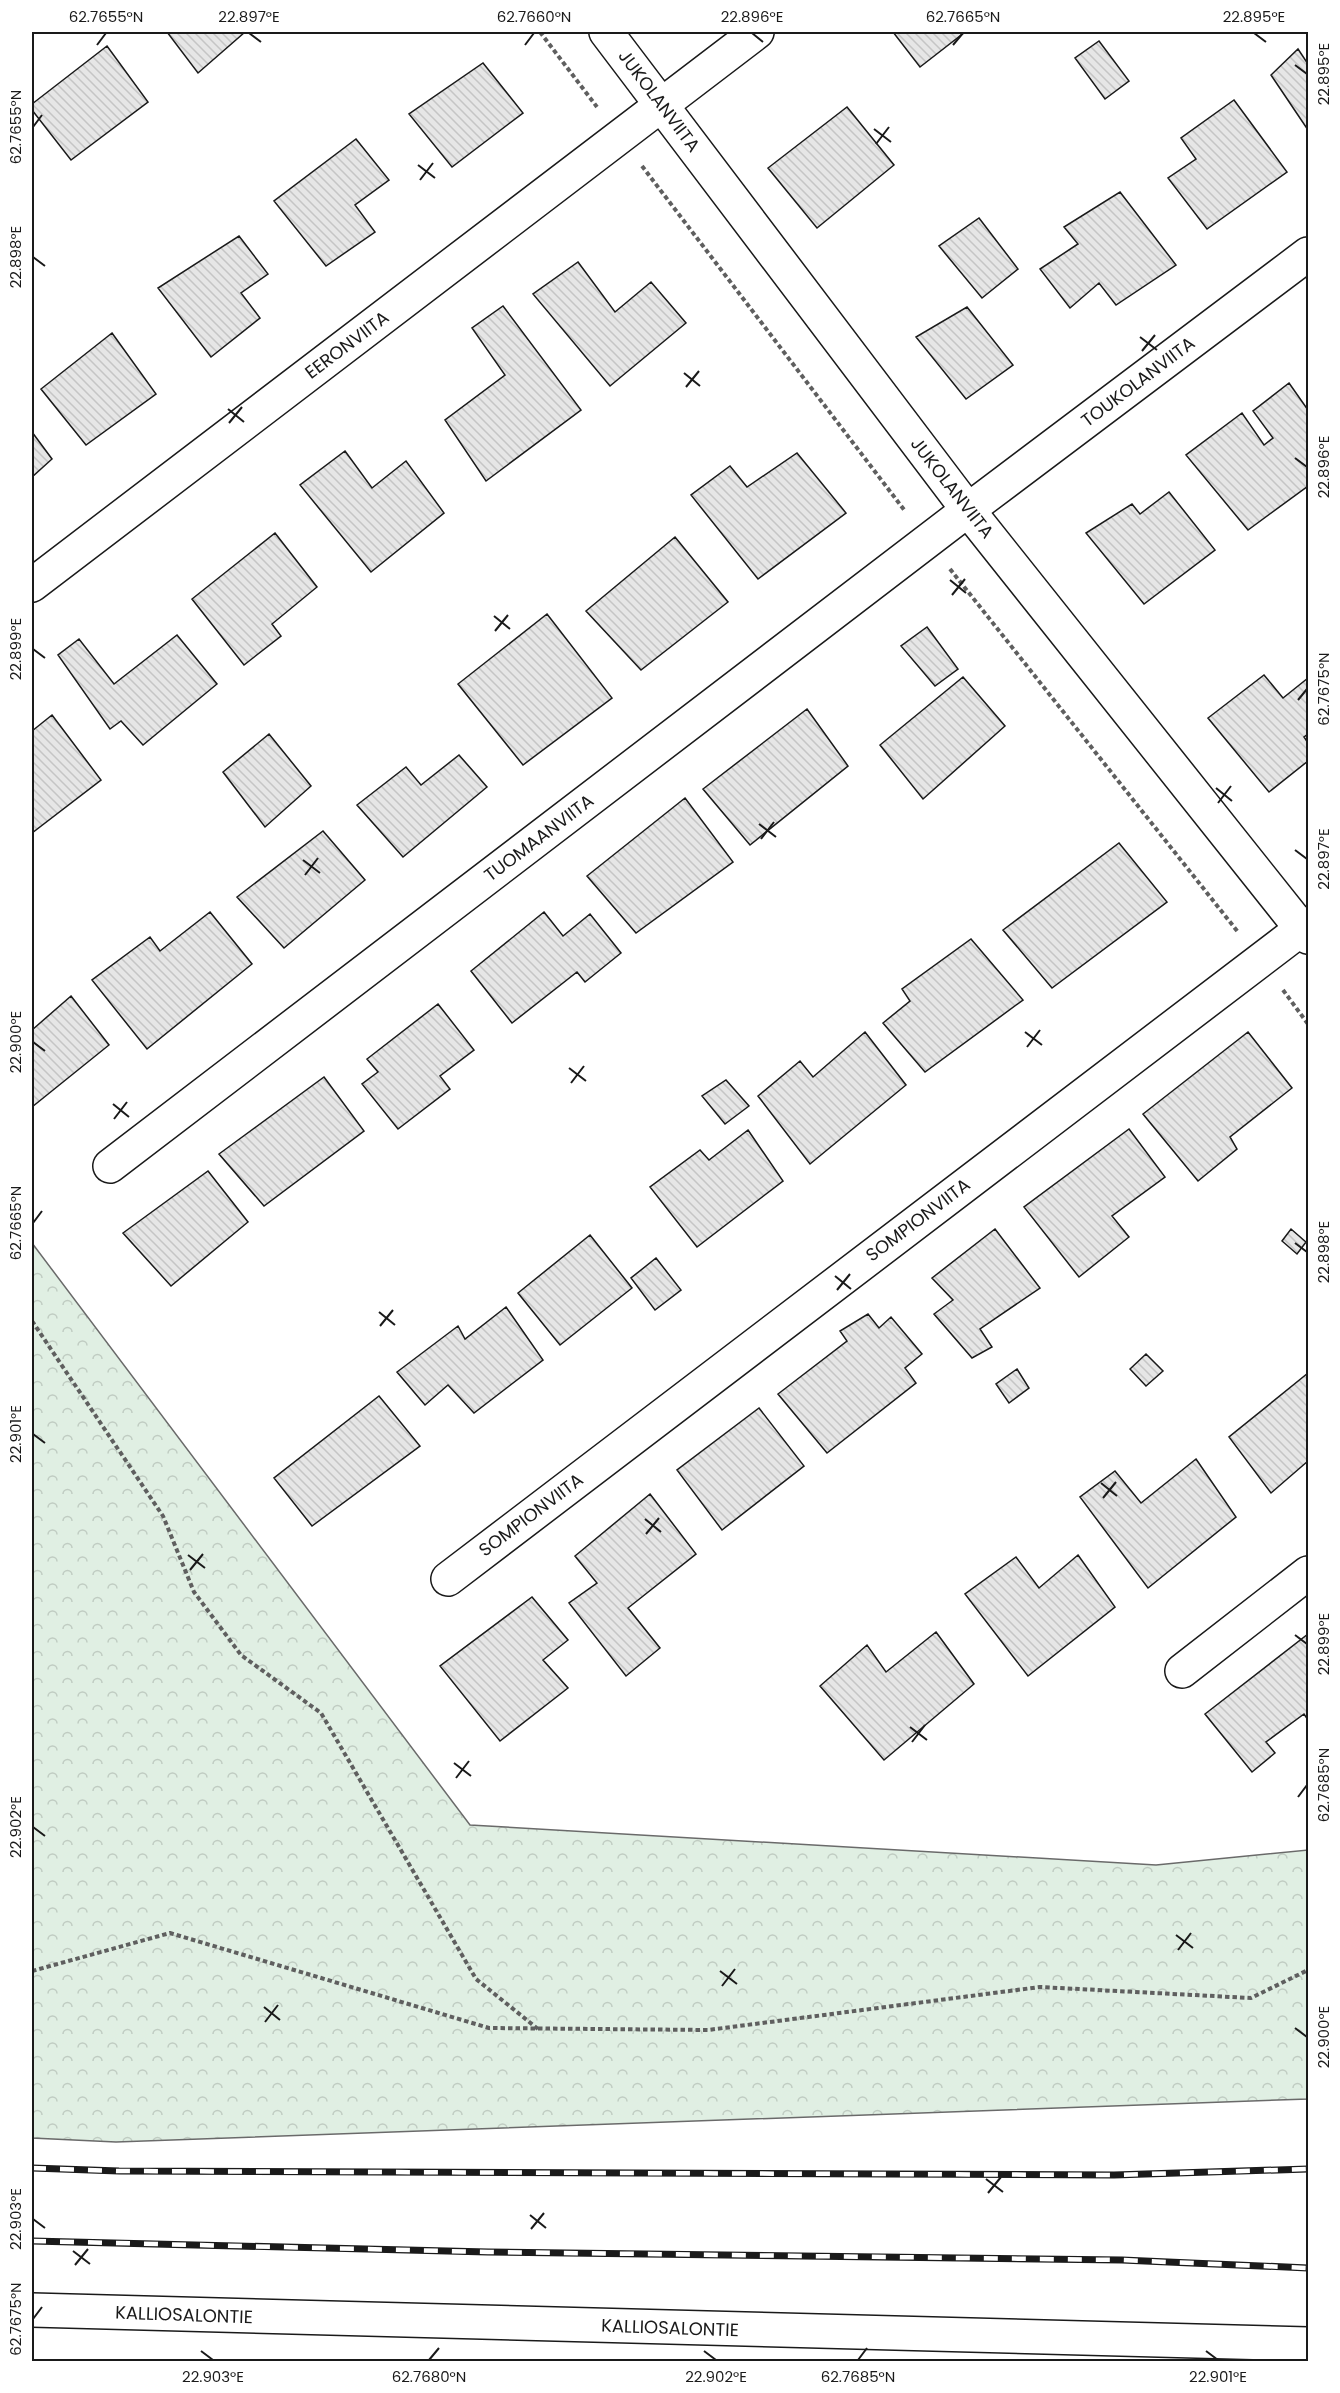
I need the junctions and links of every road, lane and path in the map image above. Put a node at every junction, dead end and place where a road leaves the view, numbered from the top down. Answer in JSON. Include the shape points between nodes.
{"nodes":[{"id":1,"x":606,"y":32,"type":"edge"},
{"id":2,"x":757,"y":32,"type":"edge"},
{"id":3,"x":661,"y":104,"type":"junction"},
{"id":4,"x":1308,"y":254,"type":"edge"},
{"id":5,"x":968,"y":510,"type":"junction"},
{"id":6,"x":32,"y":585,"type":"edge"},
{"id":7,"x":1306,"y":930,"type":"edge"},
{"id":8,"x":110,"y":1166,"type":"dead end"},
{"id":9,"x":32,"y":1321,"type":"edge"},
{"id":10,"x":1308,"y":1573,"type":"edge"},
{"id":11,"x":448,"y":1579,"type":"dead end"},
{"id":12,"x":1182,"y":1671,"type":"dead end"},
{"id":13,"x":1308,"y":1970,"type":"edge"},
{"id":14,"x":32,"y":1971,"type":"edge"},
{"id":15,"x":538,"y":2029,"type":"junction"},
{"id":16,"x":32,"y":2310,"type":"edge"},
{"id":17,"x":1308,"y":2344,"type":"edge"}],
"edges":[{"from":1,"to":3,"type":"street","name":"JUKOLANVIITA"},
{"from":2,"to":3,"type":"street","name":"EERONVIITA"},
{"from":3,"to":5,"type":"street","name":"JUKOLANVIITA"},
{"from":3,"to":6,"type":"street","name":"EERONVIITA"},
{"from":4,"to":5,"type":"street","name":"TOUKOLANVIITA"},
{"from":5,"to":7,"type":"street","name":"JUKOLANVIITA"},
{"from":5,"to":8,"type":"street","name":"TUOMAANVIITA"},
{"from":7,"to":11,"type":"street","name":"SOMPIONVIITA"},
{"from":9,"to":15,"type":"path","via":[[163,1516],[195,1592],[242,1656],[321,1713],[476,1979]]},
{"from":10,"to":12,"type":"street"},
{"from":13,"to":15,"type":"path","via":[[1251,1998],[1040,1987],[708,2030]]},
{"from":14,"to":15,"type":"path","via":[[170,1933],[489,2028]]},
{"from":16,"to":17,"type":"street","name":"KALLIOSALONTIE"}]}
